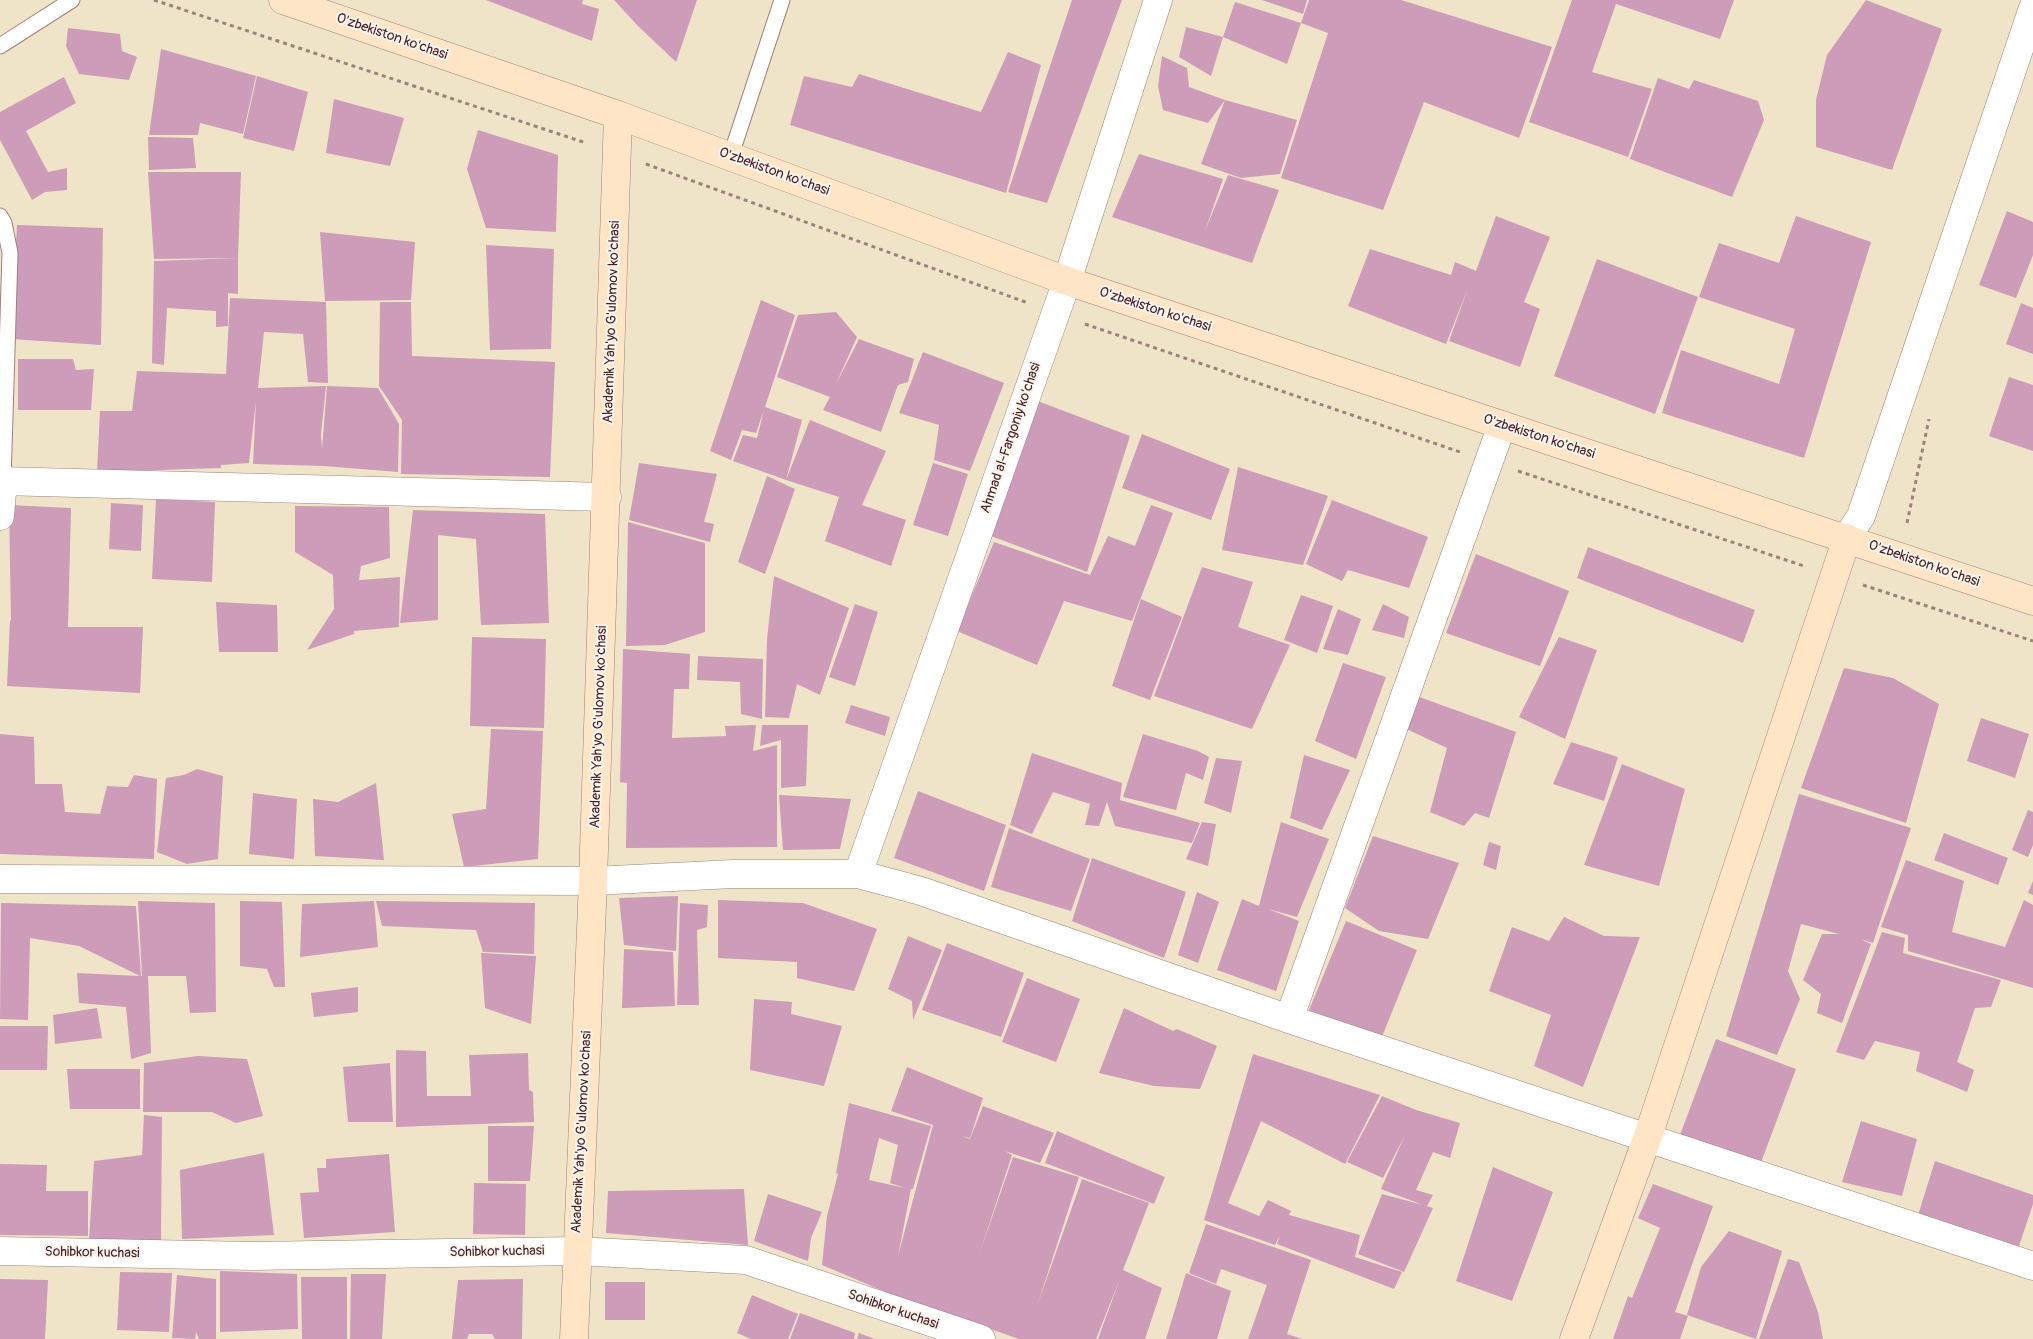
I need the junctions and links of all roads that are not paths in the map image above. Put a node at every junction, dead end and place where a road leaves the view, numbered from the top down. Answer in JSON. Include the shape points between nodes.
{"nodes":[{"id":1,"x":72,"y":0,"type":"edge"},
{"id":2,"x":283,"y":0,"type":"edge"},
{"id":3,"x":782,"y":0,"type":"edge"},
{"id":4,"x":1158,"y":0,"type":"edge"},
{"id":5,"x":2033,"y":8,"type":"edge"},
{"id":6,"x":0,"y":46,"type":"edge"},
{"id":7,"x":618,"y":115,"type":"junction"},
{"id":8,"x":732,"y":156,"type":"junction"},
{"id":9,"x":0,"y":216,"type":"edge"},
{"id":10,"x":1067,"y":281,"type":"junction"},
{"id":11,"x":1502,"y":425,"type":"junction"},
{"id":12,"x":1,"y":481,"type":"edge"},
{"id":13,"x":607,"y":497,"type":"junction"},
{"id":14,"x":0,"y":516,"type":"edge"},
{"id":15,"x":1848,"y":538,"type":"junction"},
{"id":16,"x":2033,"y":601,"type":"edge"},
{"id":17,"x":858,"y":874,"type":"junction"},
{"id":18,"x":0,"y":879,"type":"edge"},
{"id":19,"x":594,"y":881,"type":"junction"},
{"id":20,"x":1289,"y":1019,"type":"junction"},
{"id":21,"x":1647,"y":1139,"type":"junction"},
{"id":22,"x":0,"y":1251,"type":"edge"},
{"id":23,"x":577,"y":1251,"type":"junction"},
{"id":24,"x":2033,"y":1266,"type":"edge"},
{"id":25,"x":574,"y":1339,"type":"edge"},
{"id":26,"x":980,"y":1339,"type":"edge"},
{"id":27,"x":1574,"y":1339,"type":"edge"}],
"edges":[{"from":1,"to":6,"type":"lane"},
{"from":2,"to":7,"type":"main road","name":"O'zbekiston ko'chasi"},
{"from":3,"to":8,"type":"lane"},
{"from":4,"to":10,"type":"street","name":"Ahmad al-Fargoniy ko'chasi"},
{"from":5,"to":15,"type":"street","via":[[1861,516]]},
{"from":7,"to":8,"type":"main road","name":"O'zbekiston ko'chasi"},
{"from":7,"to":13,"type":"main road","name":"Akademik Yah'yo G'ulomov ko'chasi"},
{"from":8,"to":10,"type":"main road","name":"O'zbekiston ko'chasi"},
{"from":9,"to":12,"type":"lane","via":[[10,252]]},
{"from":10,"to":11,"type":"main road","name":"O'zbekiston ko'chasi"},
{"from":10,"to":17,"type":"street","name":"Ahmad al-Fargoniy ko'chasi"},
{"from":11,"to":15,"type":"main road","name":"O'zbekiston ko'chasi"},
{"from":11,"to":20,"type":"street"},
{"from":12,"to":13,"type":"street"},
{"from":12,"to":14,"type":"street"},
{"from":13,"to":19,"type":"main road","name":"Akademik Yah'yo G'ulomov ko'chasi"},
{"from":15,"to":16,"type":"main road","name":"O'zbekiston ko'chasi"},
{"from":15,"to":21,"type":"main road"},
{"from":17,"to":19,"type":"street","via":[[732,874]]},
{"from":17,"to":20,"type":"street","via":[[921,891]]},
{"from":18,"to":19,"type":"street"},
{"from":19,"to":23,"type":"main road","name":"Akademik Yah'yo G'ulomov ko'chasi"},
{"from":20,"to":21,"type":"street"},
{"from":21,"to":24,"type":"street"},
{"from":21,"to":27,"type":"main road"},
{"from":22,"to":23,"type":"street","name":"Sohibkor kuchasi","via":[[252,1256]]},
{"from":23,"to":25,"type":"main road","name":"Akademik Yah'yo G'ulomov ko'chasi"},
{"from":23,"to":26,"type":"street","name":"Sohibkor kuchasi","via":[[746,1260]]}]}
